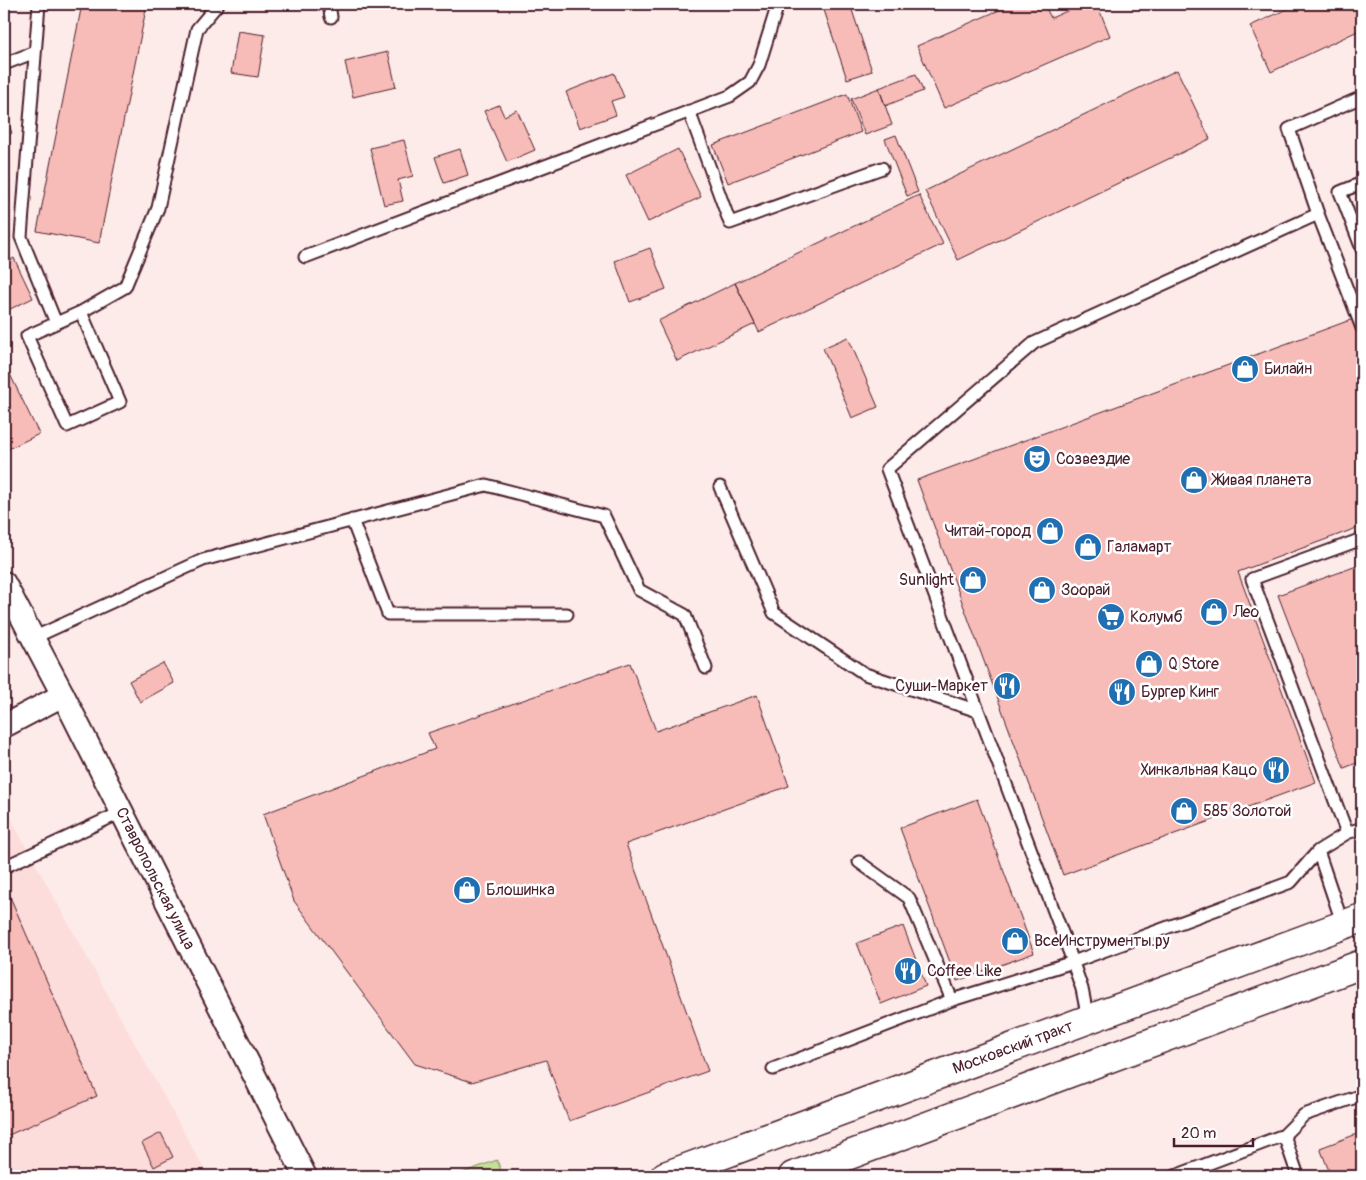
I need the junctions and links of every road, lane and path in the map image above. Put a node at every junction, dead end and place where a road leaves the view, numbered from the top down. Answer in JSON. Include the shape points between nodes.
{"nodes":[{"id":1,"x":39,"y":4,"type":"edge"},
{"id":2,"x":218,"y":4,"type":"edge"},
{"id":3,"x":329,"y":4,"type":"edge"},
{"id":4,"x":778,"y":4,"type":"edge"},
{"id":5,"x":331,"y":17,"type":"dead end"},
{"id":6,"x":35,"y":52,"type":"junction"},
{"id":7,"x":4,"y":64,"type":"edge"},
{"id":8,"x":1362,"y":97,"type":"edge"},
{"id":9,"x":689,"y":111,"type":"junction"},
{"id":10,"x":882,"y":168,"type":"dead end"},
{"id":11,"x":1362,"y":183,"type":"edge"},
{"id":12,"x":1318,"y":214,"type":"junction"},
{"id":13,"x":1362,"y":249,"type":"edge"},
{"id":14,"x":305,"y":257,"type":"dead end"},
{"id":15,"x":81,"y":312,"type":"junction"},
{"id":16,"x":56,"y":323,"type":"junction"},
{"id":17,"x":1362,"y":328,"type":"edge"},
{"id":18,"x":720,"y":487,"type":"dead end"},
{"id":19,"x":352,"y":520,"type":"junction"},
{"id":20,"x":1362,"y":539,"type":"edge"},
{"id":21,"x":4,"y":583,"type":"edge"},
{"id":22,"x":566,"y":614,"type":"dead end"},
{"id":23,"x":34,"y":638,"type":"junction"},
{"id":24,"x":706,"y":668,"type":"dead end"},
{"id":25,"x":63,"y":696,"type":"junction"},
{"id":26,"x":978,"y":711,"type":"junction"},
{"id":27,"x":4,"y":726,"type":"edge"},
{"id":28,"x":122,"y":812,"type":"junction"},
{"id":29,"x":1362,"y":828,"type":"edge"},
{"id":30,"x":1347,"y":833,"type":"junction"},
{"id":31,"x":1318,"y":851,"type":"junction"},
{"id":32,"x":859,"y":862,"type":"dead end"},
{"id":33,"x":4,"y":867,"type":"edge"},
{"id":34,"x":1353,"y":921,"type":"edge"},
{"id":35,"x":1074,"y":962,"type":"junction"},
{"id":36,"x":1362,"y":964,"type":"edge"},
{"id":37,"x":952,"y":1000,"type":"junction"},
{"id":38,"x":1088,"y":1019,"type":"junction"},
{"id":39,"x":773,"y":1069,"type":"dead end"},
{"id":40,"x":1362,"y":1095,"type":"edge"},
{"id":41,"x":1284,"y":1135,"type":"junction"},
{"id":42,"x":306,"y":1176,"type":"edge"},
{"id":43,"x":665,"y":1176,"type":"edge"},
{"id":44,"x":793,"y":1176,"type":"edge"},
{"id":45,"x":1175,"y":1176,"type":"edge"},
{"id":46,"x":1298,"y":1176,"type":"edge"}],
"edges":[{"from":1,"to":6,"type":"lane"},
{"from":2,"to":15,"type":"lane","via":[[197,29],[158,208],[125,287]]},
{"from":3,"to":5,"type":"lane"},
{"from":4,"to":9,"type":"lane","via":[[765,51],[750,82],[730,96]]},
{"from":6,"to":7,"type":"lane"},
{"from":6,"to":16,"type":"lane","via":[[21,237]]},
{"from":8,"to":12,"type":"lane","via":[[1289,128]]},
{"from":9,"to":10,"type":"lane","via":[[730,223]]},
{"from":9,"to":14,"type":"lane"},
{"from":11,"to":13,"type":"lane","via":[[1340,192]]},
{"from":12,"to":17,"type":"lane"},
{"from":12,"to":26,"type":"lane","via":[[1034,343],[887,469]]},
{"from":15,"to":16,"type":"lane"},
{"from":15,"to":16,"type":"lane","via":[[120,402],[67,426],[27,336]]},
{"from":18,"to":26,"type":"lane","via":[[774,614],[865,674]]},
{"from":19,"to":22,"type":"lane","via":[[388,614]]},
{"from":19,"to":23,"type":"lane","via":[[203,560]]},
{"from":19,"to":24,"type":"lane","via":[[486,485],[604,516],[638,590],[685,615]]},
{"from":20,"to":30,"type":"lane","via":[[1252,579]]},
{"from":21,"to":23,"type":"street","name":"Ставропольская улица"},
{"from":23,"to":25,"type":"street","name":"Ставропольская улица"},
{"from":25,"to":27,"type":"street"},
{"from":25,"to":28,"type":"street","name":"Ставропольская улица"},
{"from":26,"to":35,"type":"lane"},
{"from":28,"to":33,"type":"lane"},
{"from":28,"to":42,"type":"street","name":"Ставропольская улица"},
{"from":29,"to":30,"type":"lane"},
{"from":30,"to":31,"type":"lane"},
{"from":31,"to":34,"type":"lane"},
{"from":31,"to":35,"type":"lane","via":[[1291,882]]},
{"from":32,"to":37,"type":"lane","via":[[909,898]]},
{"from":34,"to":38,"type":"main road","name":"Московский тракт"},
{"from":35,"to":37,"type":"lane"},
{"from":35,"to":38,"type":"lane"},
{"from":36,"to":44,"type":"main road"},
{"from":37,"to":39,"type":"lane"},
{"from":38,"to":43,"type":"main road","name":"Московский тракт"},
{"from":40,"to":41,"type":"lane","via":[[1304,1114]]},
{"from":41,"to":45,"type":"lane"},
{"from":41,"to":46,"type":"lane"}]}
